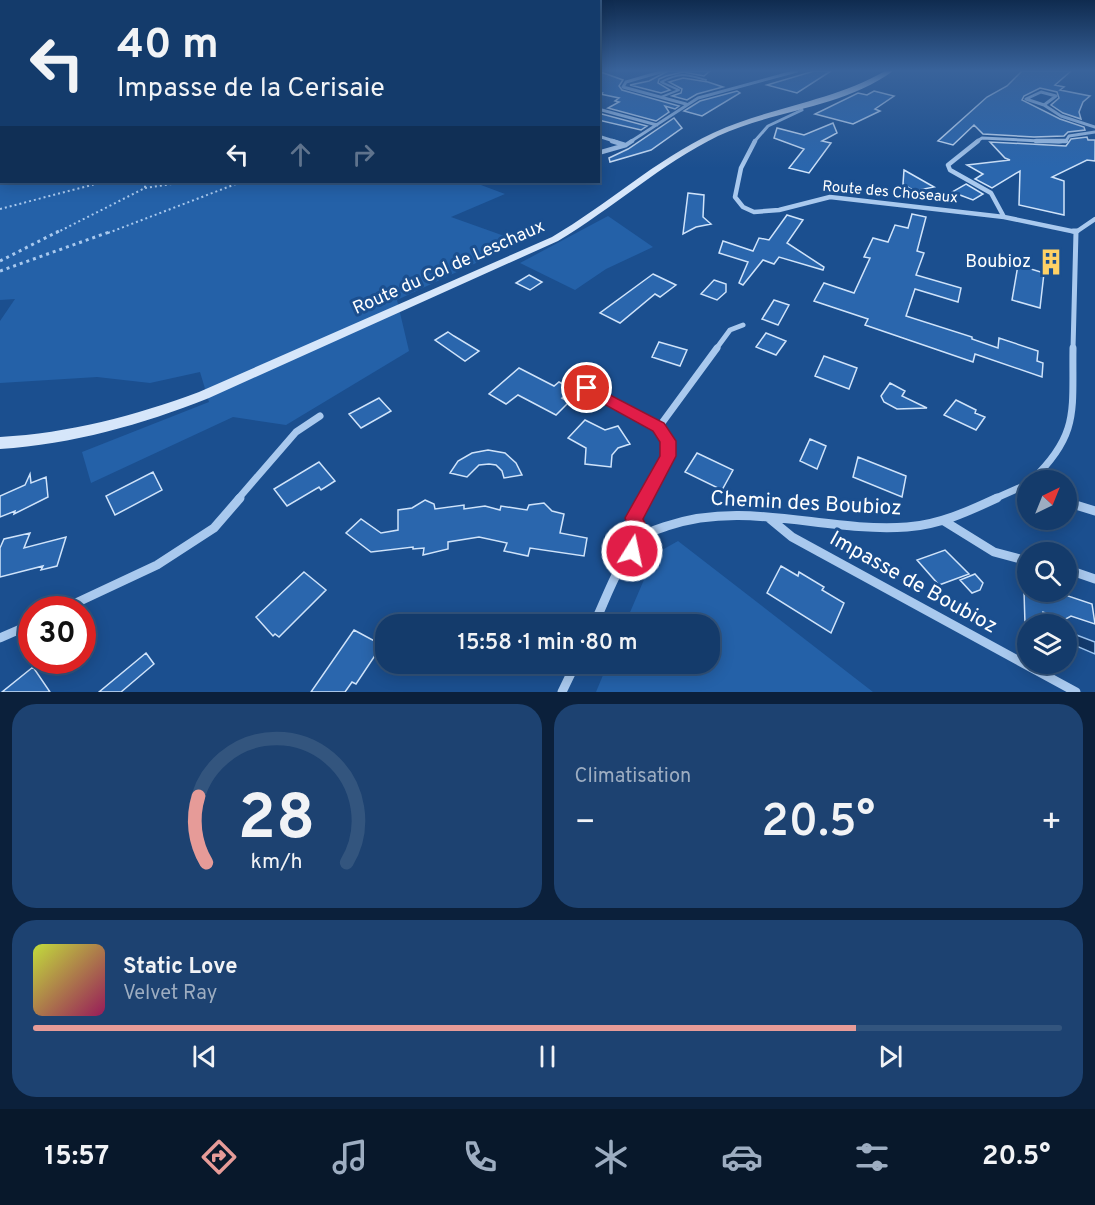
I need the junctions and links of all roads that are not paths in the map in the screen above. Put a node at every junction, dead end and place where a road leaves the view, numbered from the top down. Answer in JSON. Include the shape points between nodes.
{"nodes":[{"id":1,"x":812,"y":103,"type":"edge"},
{"id":2,"x":1039,"y":103,"type":"edge"},
{"id":3,"x":686,"y":104,"type":"edge"},
{"id":4,"x":1044,"y":105,"type":"joint"},
{"id":5,"x":800,"y":107,"type":"junction"},
{"id":6,"x":600,"y":109,"type":"edge"},
{"id":7,"x":657,"y":125,"type":"junction"},
{"id":8,"x":1095,"y":127,"type":"edge"},
{"id":9,"x":1095,"y":132,"type":"edge"},
{"id":10,"x":600,"y":137,"type":"edge"},
{"id":11,"x":626,"y":145,"type":"junction"},
{"id":12,"x":600,"y":152,"type":"edge"},
{"id":13,"x":1004,"y":218,"type":"junction"},
{"id":14,"x":1095,"y":219,"type":"edge"},
{"id":15,"x":1076,"y":232,"type":"junction"},
{"id":16,"x":743,"y":325,"type":"dead end"},
{"id":17,"x":587,"y":388,"type":"dead end"},
{"id":18,"x":320,"y":416,"type":"dead end"},
{"id":19,"x":658,"y":427,"type":"junction"},
{"id":20,"x":0,"y":443,"type":"edge"},
{"id":21,"x":1042,"y":470,"type":"edge"},
{"id":22,"x":1017,"y":489,"type":"edge"},
{"id":23,"x":1077,"y":505,"type":"edge"},
{"id":24,"x":1095,"y":511,"type":"edge"},
{"id":25,"x":768,"y":518,"type":"junction"},
{"id":26,"x":944,"y":521,"type":"junction"},
{"id":27,"x":642,"y":537,"type":"junction"},
{"id":28,"x":1017,"y":560,"type":"edge"},
{"id":29,"x":1077,"y":573,"type":"edge"},
{"id":30,"x":1095,"y":579,"type":"edge"},
{"id":31,"x":91,"y":596,"type":"edge"},
{"id":32,"x":599,"y":614,"type":"edge"},
{"id":33,"x":18,"y":630,"type":"edge"},
{"id":34,"x":0,"y":638,"type":"edge"},
{"id":35,"x":571,"y":674,"type":"edge"},
{"id":36,"x":562,"y":692,"type":"edge"},
{"id":37,"x":1076,"y":692,"type":"edge"}],
"edges":[{"from":1,"to":5,"type":"main road","name":"Route du Col de Leschaux"},
{"from":2,"to":4,"type":"street"},
{"from":3,"to":7,"type":"street"},
{"from":4,"to":8,"type":"street","via":[[1061,116]]},
{"from":5,"to":13,"type":"street","name":"Route des Choseaux","via":[[802,110],[769,126],[753,143],[736,180],[735,197],[744,208],[773,211],[820,197]]},
{"from":5,"to":20,"type":"main road","name":"Route du Col de Leschaux","via":[[705,140],[588,219],[534,249],[204,395],[107,428]]},
{"from":6,"to":7,"type":"street"},
{"from":7,"to":11,"type":"street"},
{"from":9,"to":13,"type":"street","via":[[1069,136],[1059,142],[982,138],[951,161],[950,170],[991,193]]},
{"from":10,"to":11,"type":"street"},
{"from":11,"to":12,"type":"street"},
{"from":13,"to":15,"type":"street","name":"Route des Choseaux"},
{"from":14,"to":15,"type":"street"},
{"from":15,"to":21,"type":"street","via":[[1072,416],[1068,437]]},
{"from":16,"to":19,"type":"street","via":[[730,330]]},
{"from":17,"to":19,"type":"street"},
{"from":18,"to":31,"type":"street","via":[[296,432],[214,528],[157,565]]},
{"from":19,"to":27,"type":"street","via":[[668,441],[668,456],[634,518]]},
{"from":22,"to":26,"type":"street","name":"Chemin des Boubioz"},
{"from":23,"to":24,"type":"street"},
{"from":25,"to":26,"type":"street","name":"Chemin des Boubioz","via":[[869,528]]},
{"from":25,"to":27,"type":"street","name":"Chemin des Boubioz","via":[[717,514],[675,522]]},
{"from":25,"to":37,"type":"street","name":"Impasse de Boubioz","via":[[792,537]]},
{"from":26,"to":28,"type":"street","via":[[984,549]]},
{"from":27,"to":32,"type":"street"},
{"from":29,"to":30,"type":"street"},
{"from":33,"to":34,"type":"street"},
{"from":35,"to":36,"type":"street"}]}
